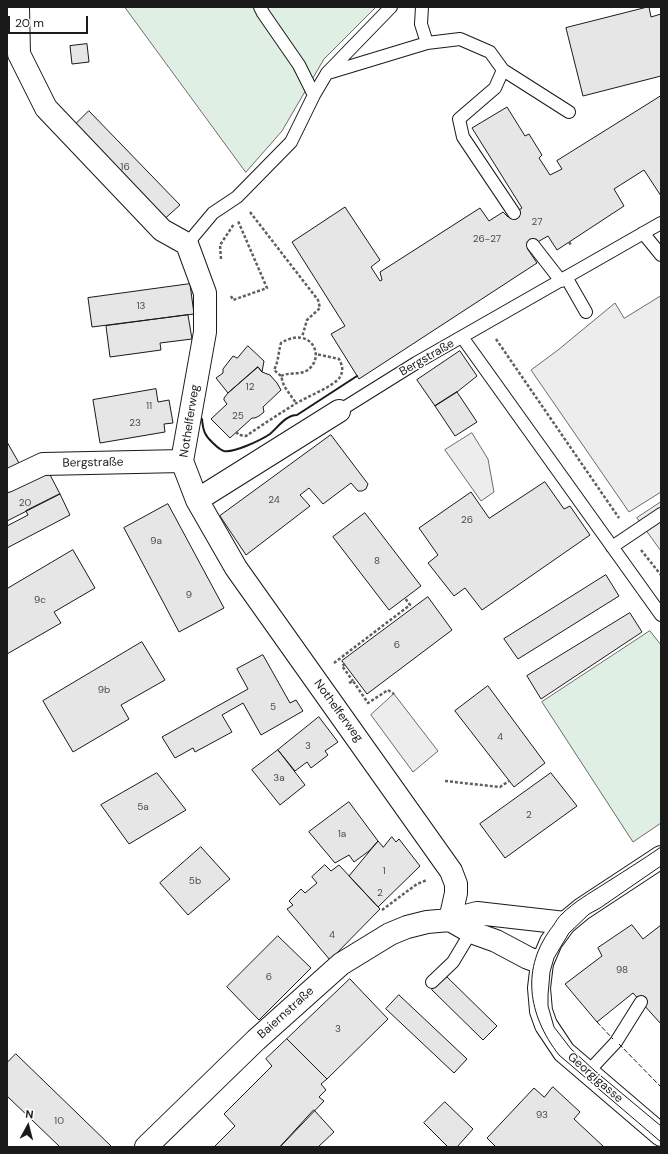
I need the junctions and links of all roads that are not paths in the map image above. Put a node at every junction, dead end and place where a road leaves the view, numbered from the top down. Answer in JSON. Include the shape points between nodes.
{"nodes":[{"id":1,"x":18,"y":7,"type":"edge"},
{"id":2,"x":260,"y":7,"type":"edge"},
{"id":3,"x":391,"y":7,"type":"edge"},
{"id":4,"x":422,"y":7,"type":"edge"},
{"id":5,"x":427,"y":43,"type":"junction"},
{"id":6,"x":502,"y":70,"type":"junction"},
{"id":7,"x":327,"y":73,"type":"junction"},
{"id":8,"x":314,"y":94,"type":"junction"},
{"id":9,"x":569,"y":112,"type":"dead end"},
{"id":10,"x":514,"y":212,"type":"dead end"},
{"id":11,"x":661,"y":223,"type":"edge"},
{"id":12,"x":643,"y":233,"type":"junction"},
{"id":13,"x":187,"y":244,"type":"junction"},
{"id":14,"x":533,"y":245,"type":"dead end"},
{"id":15,"x":661,"y":254,"type":"edge"},
{"id":16,"x":564,"y":279,"type":"junction"},
{"id":17,"x":586,"y":312,"type":"dead end"},
{"id":18,"x":462,"y":337,"type":"junction"},
{"id":19,"x":339,"y":410,"type":"joint"},
{"id":20,"x":182,"y":462,"type":"junction"},
{"id":21,"x":7,"y":481,"type":"edge"},
{"id":22,"x":197,"y":500,"type":"junction"},
{"id":23,"x":661,"y":514,"type":"edge"},
{"id":24,"x":612,"y":547,"type":"junction"},
{"id":25,"x":661,"y":615,"type":"edge"},
{"id":26,"x":661,"y":857,"type":"edge"},
{"id":27,"x":450,"y":920,"type":"junction"},
{"id":28,"x":564,"y":923,"type":"junction"},
{"id":29,"x":471,"y":932,"type":"junction"},
{"id":30,"x":542,"y":964,"type":"junction"},
{"id":31,"x":432,"y":982,"type":"dead end"},
{"id":32,"x":641,"y":1002,"type":"dead end"},
{"id":33,"x":588,"y":1072,"type":"junction"},
{"id":34,"x":661,"y":1135,"type":"edge"},
{"id":35,"x":146,"y":1147,"type":"edge"}],
"edges":[{"from":1,"to":13,"type":"street","via":[[19,54],[46,108],[162,230]]},
{"from":2,"to":8,"type":"lane","via":[[299,65]]},
{"from":3,"to":7,"type":"lane"},
{"from":4,"to":5,"type":"lane","via":[[421,24]]},
{"from":5,"to":6,"type":"lane","via":[[460,39],[490,52]]},
{"from":5,"to":7,"type":"lane"},
{"from":6,"to":9,"type":"lane"},
{"from":6,"to":10,"type":"lane","via":[[495,88],[459,119],[463,137]]},
{"from":7,"to":8,"type":"lane"},
{"from":8,"to":13,"type":"lane","via":[[291,142],[237,197],[213,213]]},
{"from":11,"to":12,"type":"lane","name":"Bergstraße"},
{"from":12,"to":15,"type":"lane"},
{"from":12,"to":16,"type":"lane","name":"Bergstraße"},
{"from":13,"to":20,"type":"street","name":"Nothelferweg","via":[[205,293],[205,332]]},
{"from":14,"to":16,"type":"lane"},
{"from":16,"to":17,"type":"lane"},
{"from":16,"to":18,"type":"lane","name":"Bergstraße"},
{"from":18,"to":19,"type":"lane","name":"Bergstraße"},
{"from":18,"to":24,"type":"lane"},
{"from":19,"to":22,"type":"street","name":"Bergstraße"},
{"from":20,"to":21,"type":"street","name":"Bergstraße","via":[[43,464]]},
{"from":20,"to":22,"type":"street","name":"Nothelferweg"},
{"from":22,"to":27,"type":"street","name":"Nothelferweg","via":[[236,568],[451,871],[456,889]]},
{"from":23,"to":24,"type":"lane"},
{"from":24,"to":25,"type":"lane"},
{"from":26,"to":28,"type":"street","name":"Georgigasse"},
{"from":27,"to":28,"type":"street","name":"Baiernstraße","via":[[477,913]]},
{"from":27,"to":29,"type":"street"},
{"from":27,"to":35,"type":"street","name":"Baiernstraße","via":[[414,925],[390,934],[341,964],[256,1040]]},
{"from":28,"to":30,"type":"street","name":"Georgigasse","via":[[551,942]]},
{"from":29,"to":30,"type":"street","via":[[496,941]]},
{"from":29,"to":31,"type":"lane","via":[[453,962]]},
{"from":30,"to":33,"type":"street","name":"Georgigasse","via":[[539,988],[541,1011],[546,1025],[564,1052]]},
{"from":32,"to":33,"type":"lane","via":[[616,1042]]},
{"from":33,"to":34,"type":"street","name":"Georgigasse"}]}
